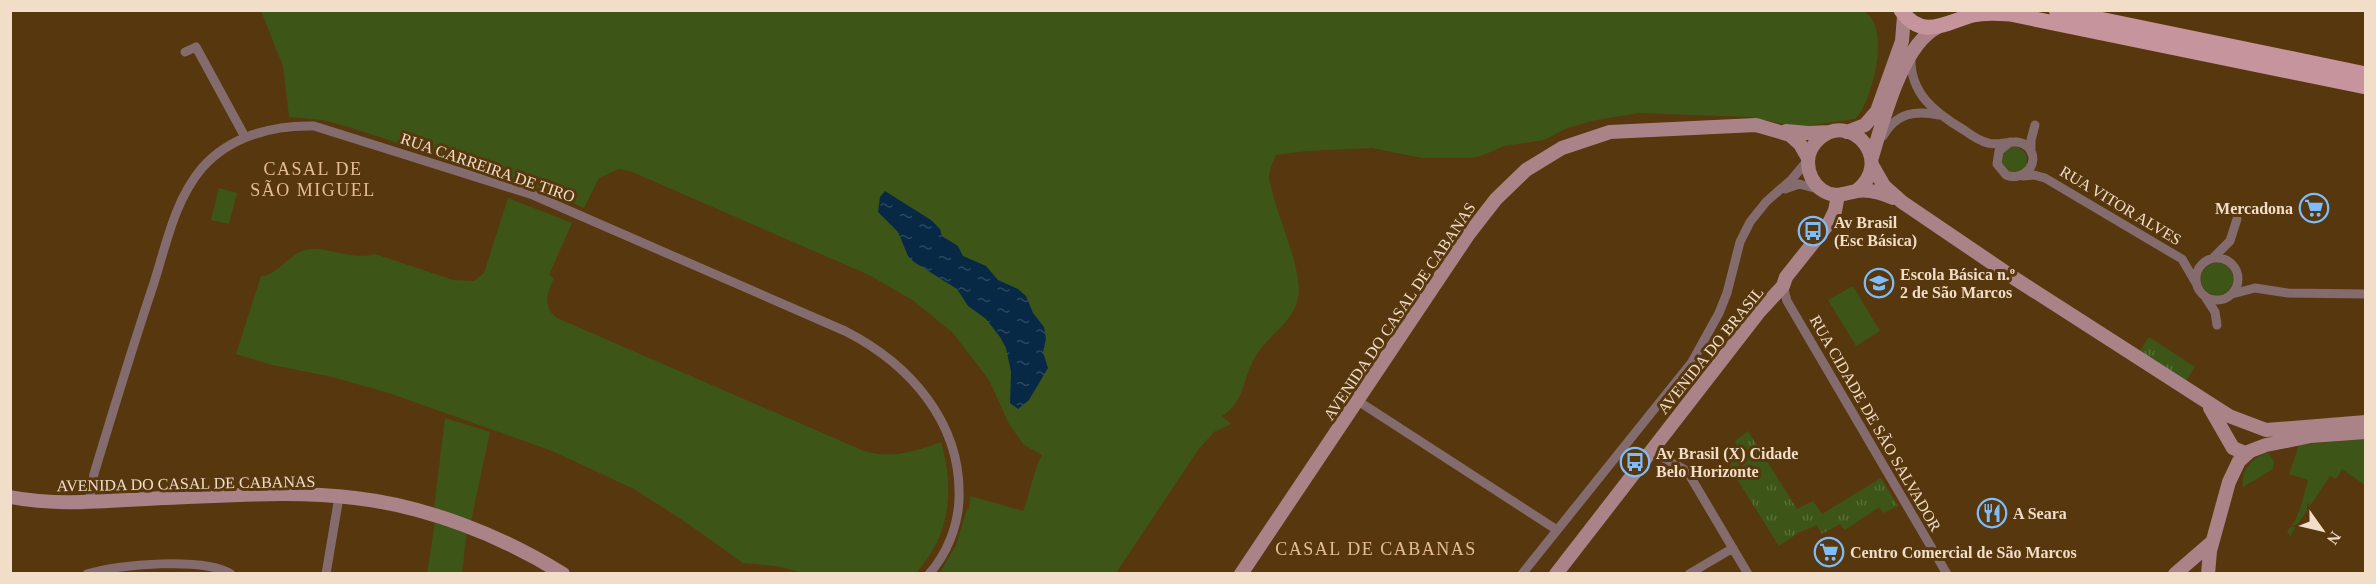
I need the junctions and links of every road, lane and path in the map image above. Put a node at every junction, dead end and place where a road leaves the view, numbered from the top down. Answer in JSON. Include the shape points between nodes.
{"nodes":[{"id":1,"x":1961,"y":10,"type":"edge"},
{"id":2,"x":2056,"y":10,"type":"edge"},
{"id":3,"x":1903,"y":13,"type":"edge"},
{"id":4,"x":1941,"y":26,"type":"junction"},
{"id":5,"x":185,"y":52,"type":"dead end"},
{"id":6,"x":1911,"y":54,"type":"junction"},
{"id":7,"x":2366,"y":74,"type":"edge"},
{"id":8,"x":2366,"y":87,"type":"edge"},
{"id":9,"x":1940,"y":115,"type":"junction"},
{"id":10,"x":1777,"y":130,"type":"junction"},
{"id":11,"x":1841,"y":131,"type":"junction"},
{"id":12,"x":244,"y":137,"type":"junction"},
{"id":13,"x":1983,"y":141,"type":"junction"},
{"id":14,"x":2012,"y":142,"type":"junction"},
{"id":15,"x":2032,"y":155,"type":"junction"},
{"id":16,"x":1873,"y":157,"type":"junction"},
{"id":17,"x":1808,"y":159,"type":"junction"},
{"id":18,"x":1997,"y":164,"type":"junction"},
{"id":19,"x":2019,"y":177,"type":"junction"},
{"id":20,"x":2045,"y":178,"type":"junction"},
{"id":21,"x":1823,"y":191,"type":"junction"},
{"id":22,"x":1856,"y":191,"type":"junction"},
{"id":23,"x":1775,"y":194,"type":"junction"},
{"id":24,"x":1838,"y":195,"type":"junction"},
{"id":25,"x":1902,"y":202,"type":"junction"},
{"id":26,"x":2237,"y":219,"type":"dead end"},
{"id":27,"x":2230,"y":241,"type":"junction"},
{"id":28,"x":2182,"y":259,"type":"junction"},
{"id":29,"x":2209,"y":260,"type":"junction"},
{"id":30,"x":2235,"y":268,"type":"junction"},
{"id":31,"x":2196,"y":283,"type":"junction"},
{"id":32,"x":1783,"y":286,"type":"junction"},
{"id":33,"x":2255,"y":288,"type":"junction"},
{"id":34,"x":2366,"y":294,"type":"edge"},
{"id":35,"x":2204,"y":296,"type":"junction"},
{"id":36,"x":2230,"y":296,"type":"junction"},
{"id":37,"x":1358,"y":401,"type":"junction"},
{"id":38,"x":2210,"y":406,"type":"junction"},
{"id":39,"x":2366,"y":423,"type":"edge"},
{"id":40,"x":2248,"y":424,"type":"junction"},
{"id":41,"x":2366,"y":432,"type":"edge"},
{"id":42,"x":2230,"y":441,"type":"junction"},
{"id":43,"x":1651,"y":451,"type":"junction"},
{"id":44,"x":2250,"y":451,"type":"junction"},
{"id":45,"x":339,"y":496,"type":"junction"},
{"id":46,"x":10,"y":497,"type":"edge"},
{"id":47,"x":89,"y":501,"type":"junction"},
{"id":48,"x":1557,"y":530,"type":"junction"},
{"id":49,"x":2212,"y":541,"type":"junction"},
{"id":50,"x":1733,"y":548,"type":"junction"},
{"id":51,"x":87,"y":573,"type":"edge"},
{"id":52,"x":231,"y":573,"type":"edge"},
{"id":53,"x":326,"y":573,"type":"edge"},
{"id":54,"x":563,"y":573,"type":"edge"},
{"id":55,"x":929,"y":573,"type":"edge"},
{"id":56,"x":1241,"y":573,"type":"edge"},
{"id":57,"x":1522,"y":573,"type":"edge"},
{"id":58,"x":1556,"y":573,"type":"edge"},
{"id":59,"x":1689,"y":573,"type":"edge"},
{"id":60,"x":1748,"y":573,"type":"edge"},
{"id":61,"x":1947,"y":573,"type":"edge"},
{"id":62,"x":2175,"y":573,"type":"edge"},
{"id":63,"x":2208,"y":573,"type":"edge"}],
"edges":[{"from":1,"to":4,"type":"main road"},
{"from":2,"to":7,"type":"main road"},
{"from":3,"to":4,"type":"main road","via":[[1920,26]]},
{"from":3,"to":11,"type":"street","via":[[1902,40],[1877,111],[1865,125]]},
{"from":4,"to":6,"type":"street","via":[[1927,33]]},
{"from":4,"to":8,"type":"main road","via":[[1973,15],[2010,15]]},
{"from":5,"to":12,"type":"street","via":[[196,47]]},
{"from":6,"to":9,"type":"street","name":"RUA VITOR ALVES","via":[[1913,78]]},
{"from":6,"to":16,"type":"street"},
{"from":9,"to":13,"type":"street","name":"RUA VITOR ALVES"},
{"from":9,"to":16,"type":"street","name":"RUA VITOR ALVES","via":[[1920,112],[1900,116],[1886,130]]},
{"from":10,"to":11,"type":"street","name":"AVENIDA DO CASAL DE CABANAS"},
{"from":10,"to":17,"type":"street","name":"AVENIDA DO CASAL DE CABANAS","via":[[1796,139]]},
{"from":10,"to":37,"type":"street","name":"AVENIDA DO CASAL DE CABANAS","via":[[1745,125],[1616,131],[1579,140],[1542,158],[1483,215]]},
{"from":11,"to":16,"type":"street","via":[[1863,141]]},
{"from":11,"to":17,"type":"street","via":[[1817,140]]},
{"from":12,"to":47,"type":"street","name":"RUA CARREIRA DE TIRO","via":[[202,168],[178,208],[94,474]]},
{"from":12,"to":55,"type":"street","name":"RUA CARREIRA DE TIRO","via":[[280,127],[324,128],[519,190],[875,347],[925,394],[949,435],[957,460],[960,487],[956,520],[946,547]]},
{"from":13,"to":14,"type":"street","name":"RUA VITOR ALVES"},
{"from":13,"to":18,"type":"street","name":"RUA VITOR ALVES"},
{"from":14,"to":15,"type":"street","name":"RUA VITOR ALVES","via":[[2025,145]]},
{"from":14,"to":15,"type":"street","via":[[2034,127]]},
{"from":14,"to":18,"type":"street","via":[[1999,151]]},
{"from":15,"to":19,"type":"street","via":[[2030,169]]},
{"from":15,"to":20,"type":"street","name":"RUA VITOR ALVES"},
{"from":16,"to":22,"type":"street","via":[[1868,180]]},
{"from":16,"to":25,"type":"street","via":[[1884,186]]},
{"from":17,"to":21,"type":"street","via":[[1810,174]]},
{"from":17,"to":23,"type":"street"},
{"from":18,"to":19,"type":"street","name":"RUA VITOR ALVES","via":[[2006,175]]},
{"from":19,"to":20,"type":"street","name":"RUA VITOR ALVES"},
{"from":20,"to":28,"type":"street","name":"RUA VITOR ALVES"},
{"from":21,"to":23,"type":"street","via":[[1799,184]]},
{"from":21,"to":24,"type":"street"},
{"from":22,"to":24,"type":"street"},
{"from":22,"to":25,"type":"street","via":[[1877,192]]},
{"from":23,"to":48,"type":"street","via":[[1745,231],[1723,303],[1700,349]]},
{"from":24,"to":32,"type":"street","name":"AVENIDA DO BRASIL","via":[[1833,217]]},
{"from":25,"to":38,"type":"street"},
{"from":26,"to":27,"type":"street"},
{"from":27,"to":29,"type":"street"},
{"from":27,"to":30,"type":"street"},
{"from":28,"to":29,"type":"street","name":"RUA VITOR ALVES"},
{"from":28,"to":31,"type":"street","name":"RUA VITOR ALVES"},
{"from":29,"to":30,"type":"street","name":"RUA VITOR ALVES","via":[[2221,258]]},
{"from":29,"to":31,"type":"street","via":[[2199,268]]},
{"from":30,"to":33,"type":"street","name":"RUA VITOR ALVES"},
{"from":30,"to":36,"type":"street","via":[[2238,280]]},
{"from":31,"to":35,"type":"street","name":"RUA VITOR ALVES"},
{"from":32,"to":43,"type":"street","name":"AVENIDA DO BRASIL"},
{"from":32,"to":61,"type":"street","name":"RUA CIDADE DE SÃO SALVADOR","via":[[1790,306]]},
{"from":33,"to":34,"type":"street","via":[[2289,293]]},
{"from":33,"to":36,"type":"street"},
{"from":35,"to":36,"type":"street","via":[[2218,301]]},
{"from":35,"to":36,"type":"street","name":"RUA VITOR ALVES","via":[[2217,322]]},
{"from":37,"to":48,"type":"street"},
{"from":37,"to":56,"type":"street","name":"AVENIDA DO CASAL DE CABANAS"},
{"from":38,"to":40,"type":"street"},
{"from":38,"to":42,"type":"street"},
{"from":39,"to":40,"type":"street","via":[[2276,430]]},
{"from":40,"to":42,"type":"street","via":[[2234,427]]},
{"from":40,"to":44,"type":"street","via":[[2259,437]]},
{"from":41,"to":44,"type":"street","via":[[2311,436]]},
{"from":42,"to":44,"type":"street","via":[[2237,451]]},
{"from":43,"to":50,"type":"street","via":[[1685,470]]},
{"from":43,"to":58,"type":"street","name":"AVENIDA DO BRASIL"},
{"from":44,"to":49,"type":"street","via":[[2232,474]]},
{"from":45,"to":47,"type":"street","name":"AVENIDA DO CASAL DE CABANAS","via":[[260,494]]},
{"from":45,"to":53,"type":"street"},
{"from":45,"to":54,"type":"street","name":"AVENIDA DO CASAL DE CABANAS","via":[[394,505],[470,528]]},
{"from":46,"to":47,"type":"street","name":"AVENIDA DO CASAL DE CABANAS","via":[[46,502]]},
{"from":48,"to":57,"type":"street"},
{"from":49,"to":62,"type":"street"},
{"from":49,"to":63,"type":"street"},
{"from":50,"to":59,"type":"street"},
{"from":50,"to":60,"type":"street"},
{"from":51,"to":52,"type":"street","via":[[146,564],[217,567]]}]}
